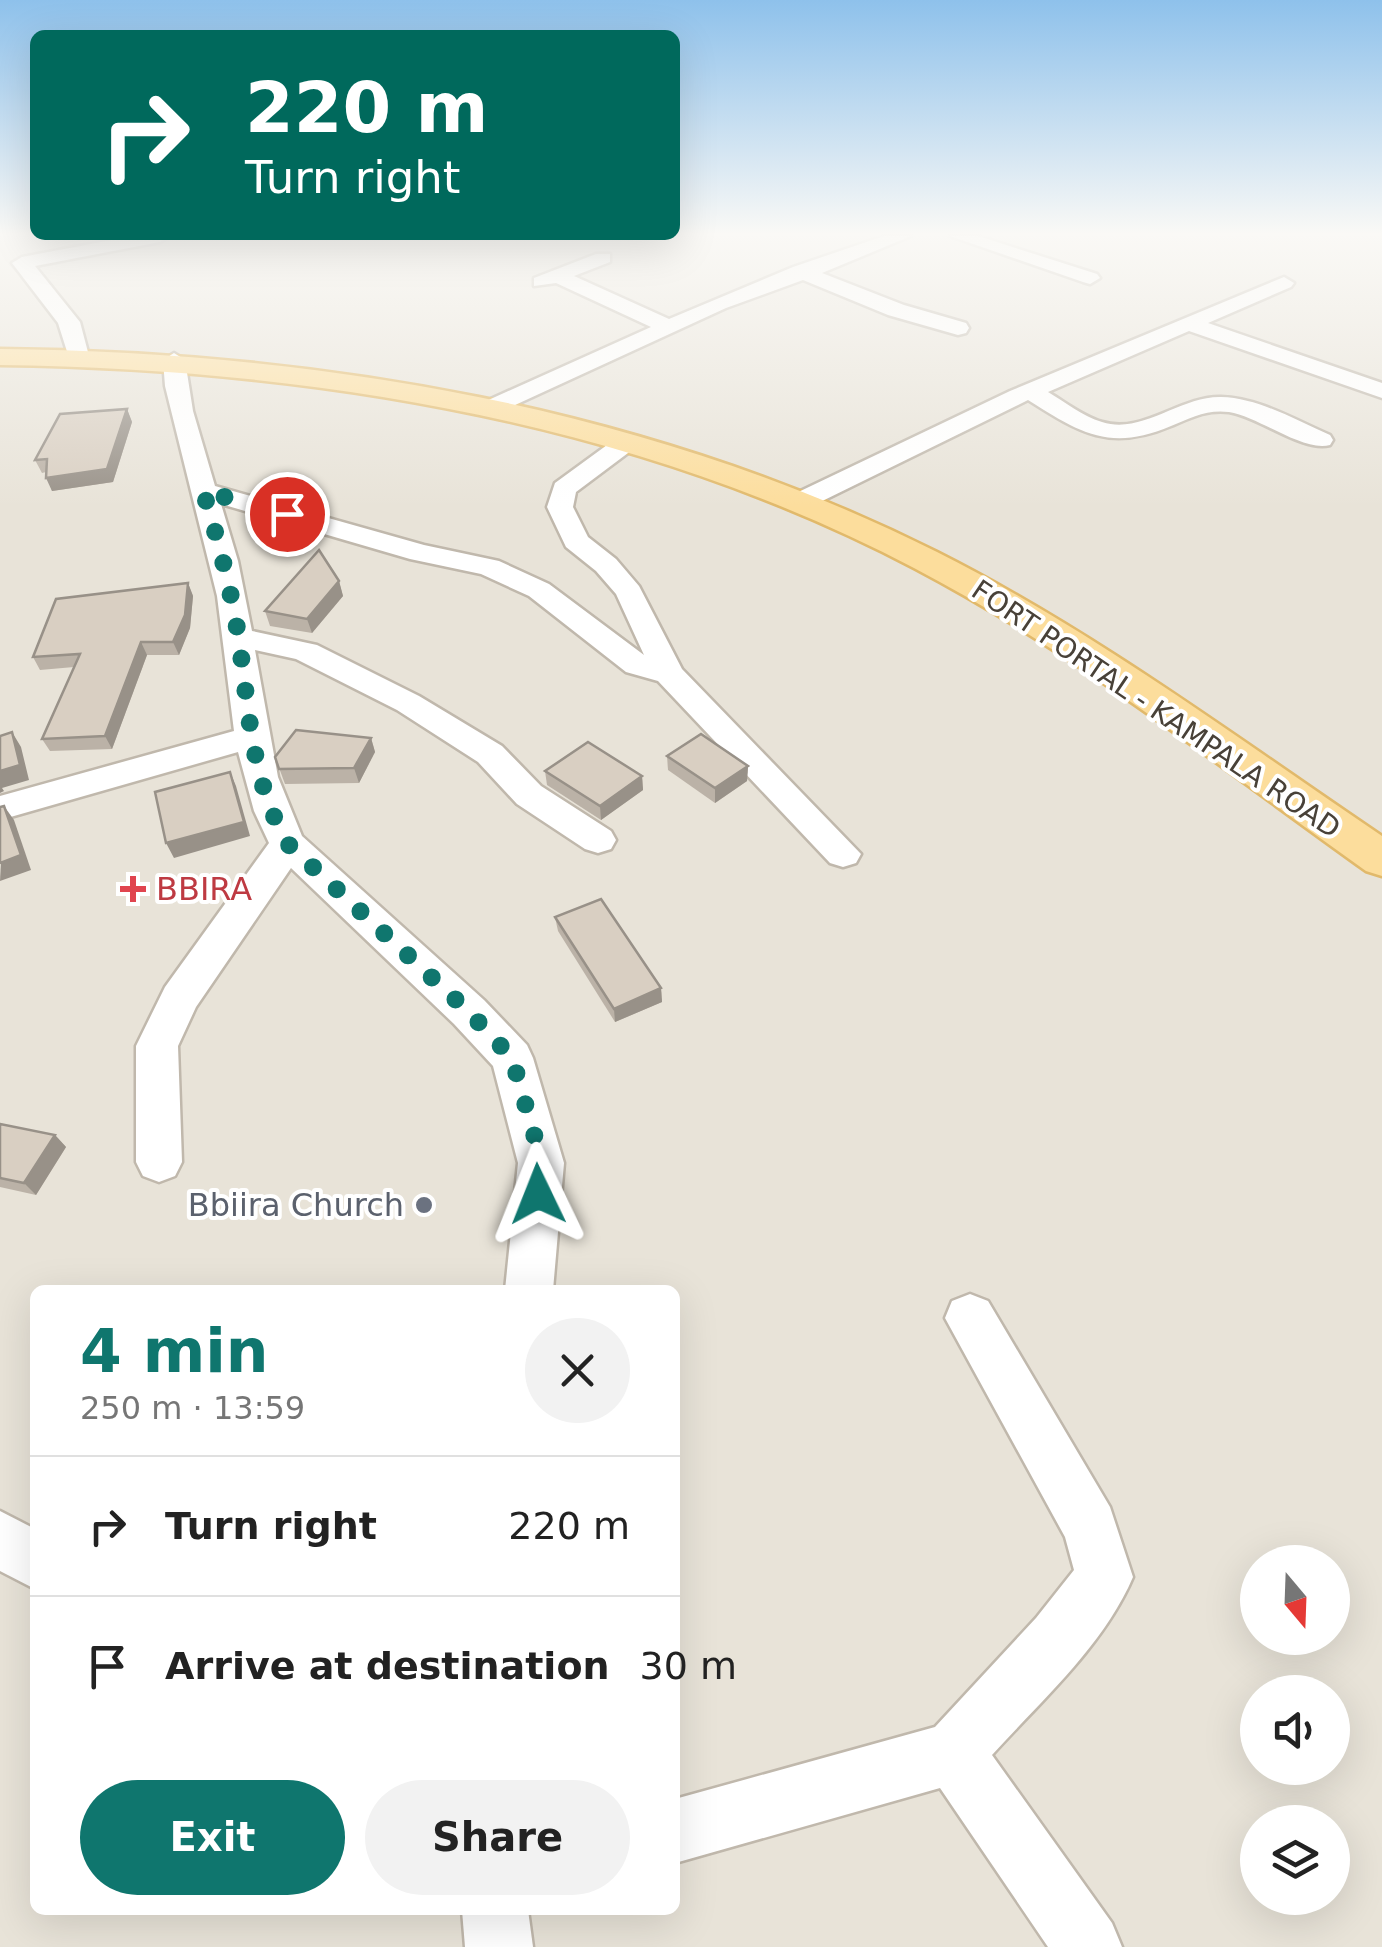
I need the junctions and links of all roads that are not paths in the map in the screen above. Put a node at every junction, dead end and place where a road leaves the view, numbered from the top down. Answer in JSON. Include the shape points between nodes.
{"nodes":[{"id":1,"x":70,"y":327,"type":"edge"},
{"id":2,"x":667,"y":327,"type":"edge"},
{"id":3,"x":954,"y":327,"type":"edge"},
{"id":4,"x":1181,"y":327,"type":"edge"},
{"id":5,"x":1197,"y":327,"type":"edge"},
{"id":6,"x":670,"y":328,"type":"joint"},
{"id":7,"x":958,"y":328,"type":"dead end"},
{"id":8,"x":78,"y":356,"type":"junction"},
{"id":9,"x":0,"y":357,"type":"edge"},
{"id":10,"x":174,"y":360,"type":"junction"},
{"id":11,"x":1382,"y":370,"type":"edge"},
{"id":12,"x":1354,"y":379,"type":"junction"},
{"id":13,"x":1030,"y":391,"type":"junction"},
{"id":14,"x":1382,"y":391,"type":"edge"},
{"id":15,"x":492,"y":408,"type":"junction"},
{"id":16,"x":1321,"y":440,"type":"dead end"},
{"id":17,"x":628,"y":442,"type":"junction"},
{"id":18,"x":203,"y":491,"type":"junction"},
{"id":19,"x":799,"y":502,"type":"junction"},
{"id":20,"x":238,"y":637,"type":"junction"},
{"id":21,"x":670,"y":674,"type":"junction"},
{"id":22,"x":250,"y":737,"type":"junction"},
{"id":23,"x":0,"y":808,"type":"edge"},
{"id":24,"x":598,"y":840,"type":"dead end"},
{"id":25,"x":288,"y":844,"type":"junction"},
{"id":26,"x":844,"y":854,"type":"dead end"},
{"id":27,"x":1382,"y":859,"type":"edge"},
{"id":28,"x":159,"y":1162,"type":"dead end"},
{"id":29,"x":530,"y":1285,"type":"edge"},
{"id":30,"x":970,"y":1318,"type":"dead end"},
{"id":31,"x":0,"y":1539,"type":"edge"},
{"id":32,"x":30,"y":1558,"type":"edge"},
{"id":33,"x":953,"y":1753,"type":"junction"},
{"id":34,"x":680,"y":1829,"type":"edge"},
{"id":35,"x":496,"y":1915,"type":"edge"},
{"id":36,"x":500,"y":1947,"type":"edge"},
{"id":37,"x":1088,"y":1947,"type":"edge"}],
"edges":[{"from":1,"to":8,"type":"street"},
{"from":2,"to":6,"type":"street"},
{"from":3,"to":7,"type":"street"},
{"from":4,"to":13,"type":"street"},
{"from":5,"to":12,"type":"street"},
{"from":6,"to":15,"type":"street"},
{"from":8,"to":9,"type":"main road","name":"FORT PORTAL - KAMPALA ROAD"},
{"from":8,"to":10,"type":"main road","name":"FORT PORTAL - KAMPALA ROAD"},
{"from":10,"to":15,"type":"main road","name":"FORT PORTAL - KAMPALA ROAD","via":[[386,386]]},
{"from":10,"to":18,"type":"street"},
{"from":11,"to":12,"type":"street"},
{"from":12,"to":14,"type":"street"},
{"from":13,"to":16,"type":"street","via":[[1100,432],[1118,435],[1221,404]]},
{"from":13,"to":19,"type":"street"},
{"from":15,"to":17,"type":"main road","name":"FORT PORTAL - KAMPALA ROAD"},
{"from":17,"to":19,"type":"main road","name":"FORT PORTAL - KAMPALA ROAD"},
{"from":17,"to":21,"type":"street","via":[[564,488],[560,507],[576,541],[629,592]]},
{"from":18,"to":20,"type":"street"},
{"from":18,"to":21,"type":"street","via":[[489,568],[539,590],[637,665]]},
{"from":19,"to":27,"type":"main road","name":"FORT PORTAL - KAMPALA ROAD","via":[[952,574],[1060,639]]},
{"from":20,"to":22,"type":"street"},
{"from":20,"to":24,"type":"street","via":[[306,652],[408,703],[490,754],[529,795]]},
{"from":21,"to":26,"type":"street"},
{"from":22,"to":23,"type":"street"},
{"from":22,"to":25,"type":"street","via":[[271,815]]},
{"from":25,"to":28,"type":"street","via":[[179,1000],[157,1046]]},
{"from":25,"to":29,"type":"street","via":[[512,1058],[542,1162]]},
{"from":30,"to":33,"type":"street","via":[[1090,1528],[1104,1577]]},
{"from":31,"to":32,"type":"street"},
{"from":33,"to":34,"type":"street"},
{"from":33,"to":37,"type":"street"},
{"from":35,"to":36,"type":"street"}]}
